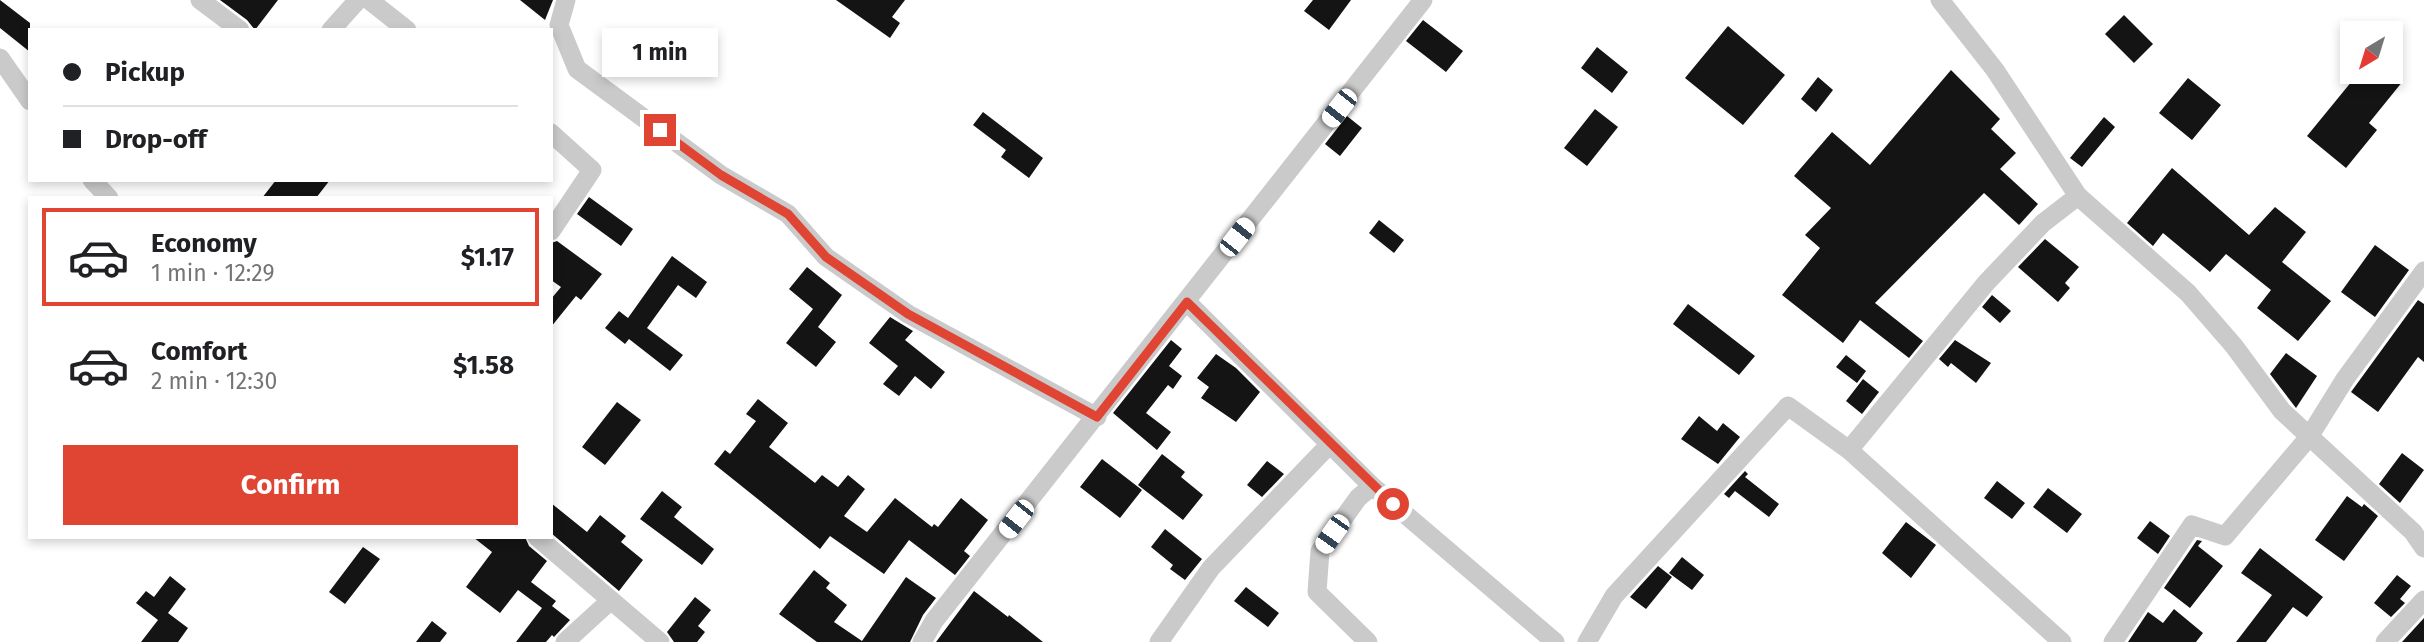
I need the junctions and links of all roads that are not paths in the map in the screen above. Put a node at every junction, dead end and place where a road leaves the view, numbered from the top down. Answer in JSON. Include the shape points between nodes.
{"nodes":[{"id":1,"x":200,"y":0,"type":"edge"},
{"id":2,"x":358,"y":0,"type":"edge"},
{"id":3,"x":369,"y":0,"type":"edge"},
{"id":4,"x":566,"y":0,"type":"edge"},
{"id":5,"x":1423,"y":0,"type":"edge"},
{"id":6,"x":1940,"y":0,"type":"edge"},
{"id":7,"x":237,"y":28,"type":"edge"},
{"id":8,"x":333,"y":28,"type":"edge"},
{"id":9,"x":404,"y":28,"type":"edge"},
{"id":10,"x":0,"y":58,"type":"edge"},
{"id":11,"x":28,"y":98,"type":"edge"},
{"id":12,"x":553,"y":135,"type":"edge"},
{"id":13,"x":94,"y":182,"type":"edge"},
{"id":14,"x":107,"y":196,"type":"edge"},
{"id":15,"x":2078,"y":196,"type":"junction"},
{"id":16,"x":553,"y":228,"type":"edge"},
{"id":17,"x":2424,"y":271,"type":"edge"},
{"id":18,"x":1187,"y":302,"type":"junction"},
{"id":19,"x":1097,"y":417,"type":"junction"},
{"id":20,"x":2309,"y":437,"type":"junction"},
{"id":21,"x":1330,"y":444,"type":"junction"},
{"id":22,"x":1849,"y":450,"type":"junction"},
{"id":23,"x":1372,"y":486,"type":"junction"},
{"id":24,"x":539,"y":539,"type":"edge"},
{"id":25,"x":2424,"y":548,"type":"edge"},
{"id":26,"x":611,"y":600,"type":"junction"},
{"id":27,"x":2424,"y":600,"type":"edge"},
{"id":28,"x":565,"y":642,"type":"edge"},
{"id":29,"x":660,"y":642,"type":"edge"},
{"id":30,"x":922,"y":642,"type":"edge"},
{"id":31,"x":1158,"y":642,"type":"edge"},
{"id":32,"x":1368,"y":642,"type":"edge"},
{"id":33,"x":1555,"y":642,"type":"edge"},
{"id":34,"x":1587,"y":642,"type":"edge"},
{"id":35,"x":2062,"y":642,"type":"edge"},
{"id":36,"x":2113,"y":642,"type":"edge"},
{"id":37,"x":2385,"y":642,"type":"edge"}],
"edges":[{"from":1,"to":7,"type":"street"},
{"from":2,"to":8,"type":"street"},
{"from":3,"to":9,"type":"street"},
{"from":4,"to":19,"type":"street","via":[[559,25],[577,69],[721,175],[788,214],[826,257],[908,314]]},
{"from":5,"to":18,"type":"street"},
{"from":6,"to":15,"type":"street","via":[[1995,70]]},
{"from":10,"to":11,"type":"street"},
{"from":12,"to":16,"type":"street","via":[[592,170]]},
{"from":13,"to":14,"type":"street"},
{"from":15,"to":20,"type":"street","via":[[2188,293],[2282,411]]},
{"from":15,"to":22,"type":"street","via":[[2043,223],[1986,283]]},
{"from":17,"to":20,"type":"street","via":[[2344,379]]},
{"from":18,"to":19,"type":"street"},
{"from":18,"to":21,"type":"street"},
{"from":19,"to":30,"type":"street"},
{"from":20,"to":25,"type":"street","via":[[2413,532]]},
{"from":20,"to":36,"type":"street","via":[[2225,536],[2192,525]]},
{"from":21,"to":23,"type":"street"},
{"from":21,"to":31,"type":"street","via":[[1211,568]]},
{"from":22,"to":34,"type":"street","via":[[1788,406],[1614,596]]},
{"from":22,"to":35,"type":"street"},
{"from":23,"to":32,"type":"street","via":[[1357,498],[1320,551],[1317,592]]},
{"from":23,"to":33,"type":"street"},
{"from":24,"to":26,"type":"street"},
{"from":26,"to":28,"type":"street"},
{"from":26,"to":29,"type":"street"},
{"from":27,"to":37,"type":"street"}]}
